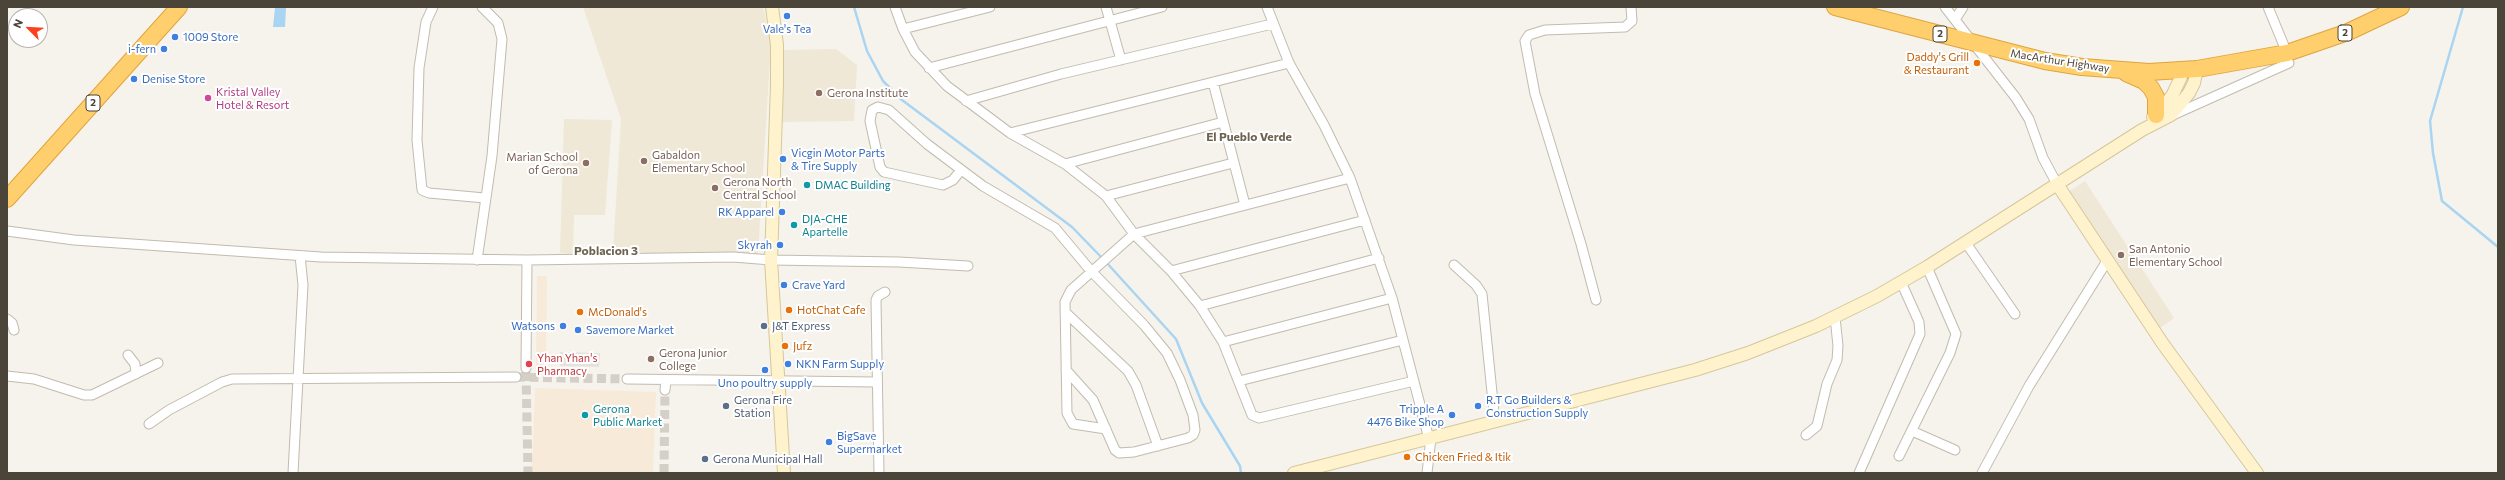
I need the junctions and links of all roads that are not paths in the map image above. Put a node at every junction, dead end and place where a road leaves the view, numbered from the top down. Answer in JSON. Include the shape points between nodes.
{"nodes":[{"id":1,"x":179,"y":7,"type":"edge"},
{"id":2,"x":433,"y":7,"type":"edge"},
{"id":3,"x":482,"y":7,"type":"edge"},
{"id":4,"x":772,"y":7,"type":"edge"},
{"id":5,"x":895,"y":7,"type":"edge"},
{"id":6,"x":990,"y":7,"type":"edge"},
{"id":7,"x":1106,"y":7,"type":"edge"},
{"id":8,"x":1162,"y":7,"type":"edge"},
{"id":9,"x":1267,"y":7,"type":"edge"},
{"id":10,"x":1631,"y":7,"type":"edge"},
{"id":11,"x":1835,"y":7,"type":"edge"},
{"id":12,"x":1945,"y":7,"type":"edge"},
{"id":13,"x":1963,"y":7,"type":"edge"},
{"id":14,"x":2268,"y":7,"type":"edge"},
{"id":15,"x":2391,"y":9,"type":"edge"},
{"id":16,"x":1956,"y":18,"type":"junction"},
{"id":17,"x":1110,"y":20,"type":"junction"},
{"id":18,"x":1272,"y":24,"type":"junction"},
{"id":19,"x":903,"y":29,"type":"junction"},
{"id":20,"x":1973,"y":42,"type":"junction"},
{"id":21,"x":2288,"y":58,"type":"junction"},
{"id":22,"x":1121,"y":60,"type":"junction"},
{"id":23,"x":1290,"y":63,"type":"junction"},
{"id":24,"x":929,"y":68,"type":"junction"},
{"id":25,"x":2197,"y":70,"type":"junction"},
{"id":26,"x":2121,"y":71,"type":"junction"},
{"id":27,"x":2180,"y":72,"type":"junction"},
{"id":28,"x":1213,"y":82,"type":"junction"},
{"id":29,"x":966,"y":101,"type":"junction"},
{"id":30,"x":2163,"y":115,"type":"junction"},
{"id":31,"x":1223,"y":122,"type":"junction"},
{"id":32,"x":1010,"y":134,"type":"junction"},
{"id":33,"x":1064,"y":164,"type":"junction"},
{"id":34,"x":1233,"y":164,"type":"junction"},
{"id":35,"x":960,"y":170,"type":"junction"},
{"id":36,"x":1350,"y":178,"type":"junction"},
{"id":37,"x":2057,"y":184,"type":"junction"},
{"id":38,"x":1106,"y":196,"type":"junction"},
{"id":39,"x":485,"y":198,"type":"junction"},
{"id":40,"x":7,"y":199,"type":"edge"},
{"id":41,"x":1244,"y":205,"type":"junction"},
{"id":42,"x":1365,"y":220,"type":"junction"},
{"id":43,"x":7,"y":231,"type":"edge"},
{"id":44,"x":1134,"y":234,"type":"junction"},
{"id":45,"x":1966,"y":243,"type":"junction"},
{"id":46,"x":300,"y":256,"type":"junction"},
{"id":47,"x":1379,"y":258,"type":"junction"},
{"id":48,"x":477,"y":260,"type":"junction"},
{"id":49,"x":527,"y":260,"type":"junction"},
{"id":50,"x":771,"y":260,"type":"junction"},
{"id":51,"x":2107,"y":261,"type":"junction"},
{"id":52,"x":1454,"y":265,"type":"dead end"},
{"id":53,"x":968,"y":266,"type":"dead end"},
{"id":54,"x":1927,"y":268,"type":"junction"},
{"id":55,"x":1094,"y":269,"type":"junction"},
{"id":56,"x":1171,"y":271,"type":"junction"},
{"id":57,"x":1901,"y":282,"type":"junction"},
{"id":58,"x":885,"y":292,"type":"dead end"},
{"id":59,"x":1392,"y":298,"type":"junction"},
{"id":60,"x":1596,"y":300,"type":"dead end"},
{"id":61,"x":1200,"y":306,"type":"junction"},
{"id":62,"x":1065,"y":312,"type":"junction"},
{"id":63,"x":2015,"y":314,"type":"dead end"},
{"id":64,"x":1835,"y":317,"type":"junction"},
{"id":65,"x":7,"y":319,"type":"edge"},
{"id":66,"x":14,"y":330,"type":"dead end"},
{"id":67,"x":1403,"y":340,"type":"junction"},
{"id":68,"x":1224,"y":342,"type":"junction"},
{"id":69,"x":128,"y":355,"type":"dead end"},
{"id":70,"x":158,"y":363,"type":"dead end"},
{"id":71,"x":526,"y":368,"type":"tunnel mouth"},
{"id":72,"x":1066,"y":370,"type":"junction"},
{"id":73,"x":136,"y":374,"type":"junction"},
{"id":74,"x":7,"y":376,"type":"edge"},
{"id":75,"x":516,"y":377,"type":"tunnel mouth"},
{"id":76,"x":297,"y":378,"type":"junction"},
{"id":77,"x":627,"y":379,"type":"tunnel mouth"},
{"id":78,"x":666,"y":380,"type":"junction"},
{"id":79,"x":779,"y":381,"type":"junction"},
{"id":80,"x":1240,"y":381,"type":"junction"},
{"id":81,"x":1414,"y":381,"type":"junction"},
{"id":82,"x":876,"y":382,"type":"junction"},
{"id":83,"x":666,"y":390,"type":"tunnel mouth"},
{"id":84,"x":1495,"y":422,"type":"junction"},
{"id":85,"x":149,"y":424,"type":"dead end"},
{"id":86,"x":1106,"y":429,"type":"junction"},
{"id":87,"x":1912,"y":431,"type":"junction"},
{"id":88,"x":1806,"y":435,"type":"dead end"},
{"id":89,"x":1430,"y":438,"type":"junction"},
{"id":90,"x":1158,"y":446,"type":"junction"},
{"id":91,"x":1955,"y":450,"type":"dead end"},
{"id":92,"x":1899,"y":456,"type":"dead end"},
{"id":93,"x":293,"y":473,"type":"edge"},
{"id":94,"x":784,"y":473,"type":"edge"},
{"id":95,"x":879,"y":473,"type":"edge"},
{"id":96,"x":1294,"y":473,"type":"edge"},
{"id":97,"x":1427,"y":473,"type":"edge"},
{"id":98,"x":1859,"y":473,"type":"edge"},
{"id":99,"x":1982,"y":473,"type":"edge"},
{"id":100,"x":2257,"y":473,"type":"edge"}],
"edges":[{"from":1,"to":40,"type":"highway","number":"2"},
{"from":2,"to":39,"type":"street","via":[[424,28],[419,68],[417,133],[422,190],[429,193]]},
{"from":3,"to":39,"type":"street","via":[[498,23],[502,39],[492,156]]},
{"from":4,"to":50,"type":"main road","via":[[777,45],[777,84]]},
{"from":5,"to":19,"type":"street"},
{"from":6,"to":19,"type":"street"},
{"from":7,"to":17,"type":"street"},
{"from":8,"to":17,"type":"street"},
{"from":9,"to":18,"type":"street"},
{"from":10,"to":60,"type":"street","via":[[1632,21],[1625,27],[1545,30],[1528,34],[1525,41],[1535,94]]},
{"from":11,"to":20,"type":"highway","name":"MacArthur Highway","number":"2"},
{"from":12,"to":16,"type":"street"},
{"from":13,"to":16,"type":"street"},
{"from":14,"to":21,"type":"street"},
{"from":15,"to":21,"type":"highway","name":"MacArthur Highway","number":"2","via":[[2348,32]]},
{"from":16,"to":20,"type":"street"},
{"from":17,"to":22,"type":"street"},
{"from":17,"to":24,"type":"street"},
{"from":18,"to":22,"type":"street"},
{"from":18,"to":23,"type":"street"},
{"from":19,"to":24,"type":"street"},
{"from":20,"to":26,"type":"highway","name":"MacArthur Highway","number":"2","via":[[2045,61]]},
{"from":20,"to":37,"type":"street","via":[[2029,119]]},
{"from":21,"to":25,"type":"highway","name":"MacArthur Highway","number":"2"},
{"from":21,"to":30,"type":"street"},
{"from":22,"to":29,"type":"street"},
{"from":23,"to":28,"type":"street"},
{"from":23,"to":36,"type":"street"},
{"from":24,"to":29,"type":"street"},
{"from":25,"to":27,"type":"highway","name":"MacArthur Highway","number":"2"},
{"from":25,"to":30,"type":"main road","via":[[2189,93]]},
{"from":26,"to":27,"type":"highway","name":"MacArthur Highway","number":"2"},
{"from":26,"to":30,"type":"highway","via":[[2144,81],[2151,88]]},
{"from":27,"to":30,"type":"main road","via":[[2181,77]]},
{"from":28,"to":31,"type":"street"},
{"from":28,"to":32,"type":"street"},
{"from":29,"to":32,"type":"street"},
{"from":30,"to":37,"type":"main road"},
{"from":31,"to":33,"type":"street"},
{"from":31,"to":34,"type":"street"},
{"from":32,"to":33,"type":"street"},
{"from":33,"to":38,"type":"street"},
{"from":34,"to":38,"type":"street"},
{"from":34,"to":41,"type":"street"},
{"from":35,"to":35,"type":"street","via":[[889,110],[878,107],[872,110],[870,121],[880,167],[884,172],[943,185],[953,180]]},
{"from":35,"to":55,"type":"street","via":[[995,194],[1055,228]]},
{"from":36,"to":41,"type":"street"},
{"from":36,"to":42,"type":"street"},
{"from":37,"to":45,"type":"main road"},
{"from":37,"to":51,"type":"main road"},
{"from":38,"to":44,"type":"street"},
{"from":39,"to":48,"type":"street"},
{"from":41,"to":44,"type":"street"},
{"from":42,"to":47,"type":"street"},
{"from":42,"to":56,"type":"street"},
{"from":43,"to":46,"type":"street","via":[[68,240]]},
{"from":44,"to":55,"type":"street"},
{"from":44,"to":56,"type":"street"},
{"from":45,"to":54,"type":"main road"},
{"from":45,"to":63,"type":"street"},
{"from":46,"to":48,"type":"street"},
{"from":46,"to":76,"type":"street","via":[[303,285]]},
{"from":47,"to":59,"type":"street"},
{"from":47,"to":61,"type":"street"},
{"from":48,"to":49,"type":"street"},
{"from":49,"to":50,"type":"street","via":[[725,257]]},
{"from":49,"to":71,"type":"street"},
{"from":50,"to":53,"type":"street"},
{"from":50,"to":79,"type":"main road"},
{"from":51,"to":99,"type":"street","via":[[2029,386]]},
{"from":51,"to":100,"type":"main road","via":[[2163,344]]},
{"from":52,"to":84,"type":"street","via":[[1482,294]]},
{"from":54,"to":57,"type":"main road"},
{"from":54,"to":87,"type":"street","via":[[1956,334],[1950,353]]},
{"from":55,"to":62,"type":"street","via":[[1069,293]]},
{"from":55,"to":90,"type":"street","via":[[1167,353],[1193,415],[1195,430],[1188,438]]},
{"from":56,"to":61,"type":"street"},
{"from":57,"to":64,"type":"main road"},
{"from":57,"to":98,"type":"street","via":[[1918,322],[1920,334]]},
{"from":58,"to":82,"type":"street","via":[[876,300]]},
{"from":59,"to":67,"type":"street"},
{"from":59,"to":68,"type":"street"},
{"from":61,"to":68,"type":"street"},
{"from":62,"to":72,"type":"street"},
{"from":62,"to":90,"type":"street","via":[[1128,371],[1136,385]]},
{"from":64,"to":84,"type":"main road","via":[[1763,348],[1708,367]]},
{"from":64,"to":88,"type":"street","via":[[1837,360],[1827,384],[1817,426]]},
{"from":65,"to":66,"type":"street","via":[[12,323]]},
{"from":67,"to":80,"type":"street"},
{"from":67,"to":81,"type":"street"},
{"from":68,"to":80,"type":"street"},
{"from":69,"to":73,"type":"street","via":[[136,364]]},
{"from":70,"to":73,"type":"street"},
{"from":72,"to":86,"type":"street","via":[[1093,400]]},
{"from":72,"to":86,"type":"street","via":[[1069,419],[1077,425]]},
{"from":73,"to":74,"type":"street","via":[[88,395],[34,379]]},
{"from":75,"to":76,"type":"street"},
{"from":76,"to":85,"type":"street","via":[[225,380],[169,410]]},
{"from":76,"to":93,"type":"street"},
{"from":77,"to":78,"type":"street"},
{"from":78,"to":79,"type":"street"},
{"from":78,"to":83,"type":"street"},
{"from":79,"to":82,"type":"street"},
{"from":79,"to":94,"type":"main road"},
{"from":80,"to":81,"type":"street","via":[[1252,416],[1256,418]]},
{"from":81,"to":89,"type":"street"},
{"from":82,"to":95,"type":"street"},
{"from":84,"to":89,"type":"main road"},
{"from":86,"to":90,"type":"street","via":[[1115,450],[1119,453]]},
{"from":87,"to":91,"type":"street"},
{"from":87,"to":92,"type":"street"},
{"from":89,"to":96,"type":"main road"},
{"from":89,"to":97,"type":"street"}]}
